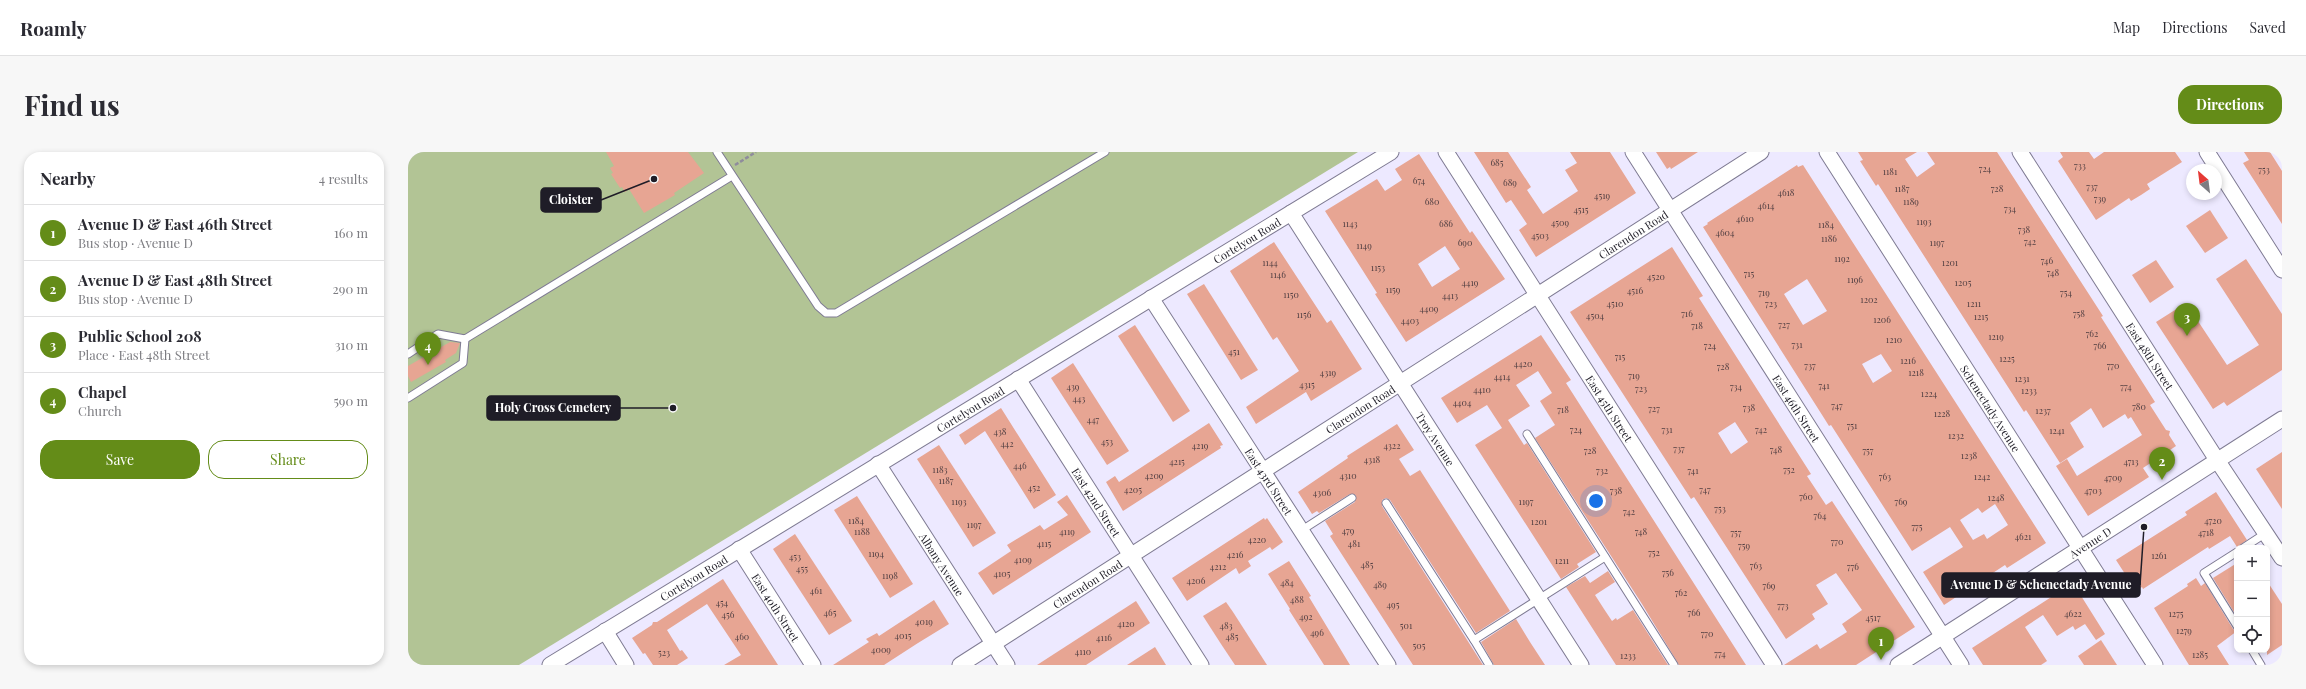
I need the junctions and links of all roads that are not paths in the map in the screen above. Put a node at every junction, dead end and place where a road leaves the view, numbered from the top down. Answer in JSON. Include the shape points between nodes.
{"nodes":[{"id":1,"x":717,"y":152,"type":"edge"},
{"id":2,"x":1105,"y":152,"type":"edge"},
{"id":3,"x":1391,"y":152,"type":"edge"},
{"id":4,"x":1446,"y":152,"type":"edge"},
{"id":5,"x":1633,"y":152,"type":"edge"},
{"id":6,"x":1761,"y":152,"type":"edge"},
{"id":7,"x":1827,"y":152,"type":"edge"},
{"id":8,"x":2020,"y":152,"type":"edge"},
{"id":9,"x":2207,"y":152,"type":"edge"},
{"id":10,"x":732,"y":176,"type":"junction"},
{"id":11,"x":1670,"y":210,"type":"junction"},
{"id":12,"x":1291,"y":213,"type":"junction"},
{"id":13,"x":2282,"y":270,"type":"edge"},
{"id":14,"x":1538,"y":295,"type":"junction"},
{"id":15,"x":1151,"y":298,"type":"junction"},
{"id":16,"x":466,"y":339,"type":"junction"},
{"id":17,"x":408,"y":354,"type":"edge"},
{"id":18,"x":1018,"y":379,"type":"junction"},
{"id":19,"x":1400,"y":383,"type":"junction"},
{"id":20,"x":408,"y":398,"type":"edge"},
{"id":21,"x":2282,"y":419,"type":"edge"},
{"id":22,"x":1528,"y":434,"type":"dead end"},
{"id":23,"x":2217,"y":460,"type":"junction"},
{"id":24,"x":878,"y":464,"type":"junction"},
{"id":25,"x":1263,"y":470,"type":"junction"},
{"id":26,"x":1352,"y":498,"type":"dead end"},
{"id":27,"x":1386,"y":503,"type":"dead end"},
{"id":28,"x":1302,"y":530,"type":"junction"},
{"id":29,"x":2266,"y":533,"type":"junction"},
{"id":30,"x":2248,"y":545,"type":"edge"},
{"id":31,"x":2080,"y":548,"type":"junction"},
{"id":32,"x":740,"y":550,"type":"junction"},
{"id":33,"x":2234,"y":554,"type":"edge"},
{"id":34,"x":1131,"y":555,"type":"junction"},
{"id":35,"x":1605,"y":557,"type":"junction"},
{"id":36,"x":2282,"y":558,"type":"edge"},
{"id":37,"x":1539,"y":599,"type":"junction"},
{"id":38,"x":2234,"y":621,"type":"edge"},
{"id":39,"x":605,"y":631,"type":"junction"},
{"id":40,"x":1942,"y":636,"type":"junction"},
{"id":41,"x":1474,"y":640,"type":"junction"},
{"id":42,"x":994,"y":644,"type":"junction"},
{"id":43,"x":2254,"y":653,"type":"edge"},
{"id":44,"x":550,"y":665,"type":"edge"},
{"id":45,"x":626,"y":665,"type":"edge"},
{"id":46,"x":813,"y":665,"type":"edge"},
{"id":47,"x":960,"y":665,"type":"edge"},
{"id":48,"x":1007,"y":665,"type":"edge"},
{"id":49,"x":1201,"y":665,"type":"edge"},
{"id":50,"x":1388,"y":665,"type":"edge"},
{"id":51,"x":1489,"y":665,"type":"edge"},
{"id":52,"x":1581,"y":665,"type":"edge"},
{"id":53,"x":1674,"y":665,"type":"edge"},
{"id":54,"x":1774,"y":665,"type":"edge"},
{"id":55,"x":1898,"y":665,"type":"edge"},
{"id":56,"x":1961,"y":665,"type":"edge"},
{"id":57,"x":2155,"y":665,"type":"edge"},
{"id":58,"x":2261,"y":665,"type":"edge"}],
"edges":[{"from":1,"to":10,"type":"lane"},
{"from":2,"to":10,"type":"lane","via":[[836,313],[826,313],[818,306]]},
{"from":3,"to":12,"type":"street","name":"Cortelyou Road"},
{"from":4,"to":14,"type":"street","name":"East 45th Street"},
{"from":5,"to":11,"type":"street","name":"East 46th Street"},
{"from":6,"to":11,"type":"street","name":"Clarendon Road"},
{"from":7,"to":31,"type":"street","name":"Schenectady Avenue"},
{"from":8,"to":23,"type":"street","name":"East 48th Street"},
{"from":9,"to":13,"type":"street"},
{"from":10,"to":16,"type":"lane"},
{"from":11,"to":14,"type":"street","name":"Clarendon Road"},
{"from":11,"to":40,"type":"street","name":"East 46th Street"},
{"from":12,"to":15,"type":"street","name":"Cortelyou Road"},
{"from":12,"to":19,"type":"street","name":"Troy Avenue"},
{"from":14,"to":19,"type":"street","name":"Clarendon Road"},
{"from":14,"to":54,"type":"street","name":"East 45th Street"},
{"from":15,"to":18,"type":"street","name":"Cortelyou Road"},
{"from":15,"to":25,"type":"street","name":"East 43rd Street"},
{"from":16,"to":17,"type":"lane","via":[[438,334]]},
{"from":16,"to":20,"type":"lane","via":[[463,363]]},
{"from":18,"to":24,"type":"street","name":"Cortelyou Road"},
{"from":18,"to":34,"type":"street","name":"East 42nd Street"},
{"from":19,"to":25,"type":"street","name":"Clarendon Road"},
{"from":19,"to":37,"type":"street","name":"Troy Avenue"},
{"from":21,"to":23,"type":"street","name":"Avenue D"},
{"from":22,"to":35,"type":"lane"},
{"from":23,"to":29,"type":"street","name":"East 48th Street"},
{"from":23,"to":31,"type":"street","name":"Avenue D"},
{"from":24,"to":32,"type":"street","name":"Cortelyou Road"},
{"from":24,"to":42,"type":"street","name":"Albany Avenue"},
{"from":25,"to":28,"type":"street","name":"East 43rd Street"},
{"from":25,"to":34,"type":"street","name":"Clarendon Road"},
{"from":26,"to":28,"type":"lane"},
{"from":27,"to":41,"type":"lane"},
{"from":28,"to":50,"type":"street","name":"East 43rd Street"},
{"from":29,"to":30,"type":"lane"},
{"from":29,"to":36,"type":"street","name":"East 48th Street"},
{"from":31,"to":40,"type":"street","name":"Avenue D"},
{"from":31,"to":57,"type":"street","name":"Schenectady Avenue"},
{"from":32,"to":39,"type":"street","name":"Cortelyou Road"},
{"from":32,"to":46,"type":"street","name":"East 40th Street"},
{"from":33,"to":38,"type":"lane","via":[[2204,573]]},
{"from":34,"to":42,"type":"street","name":"Clarendon Road"},
{"from":34,"to":49,"type":"street","name":"East 42nd Street"},
{"from":35,"to":37,"type":"lane"},
{"from":35,"to":53,"type":"lane"},
{"from":37,"to":41,"type":"lane"},
{"from":37,"to":52,"type":"street","name":"Troy Avenue"},
{"from":39,"to":44,"type":"street","name":"Cortelyou Road"},
{"from":39,"to":45,"type":"street"},
{"from":40,"to":55,"type":"street","name":"Avenue D"},
{"from":40,"to":56,"type":"street","name":"East 46th Street"},
{"from":41,"to":51,"type":"lane"},
{"from":42,"to":47,"type":"street","name":"Clarendon Road"},
{"from":42,"to":48,"type":"street","name":"Albany Avenue"},
{"from":43,"to":58,"type":"lane"}]}
